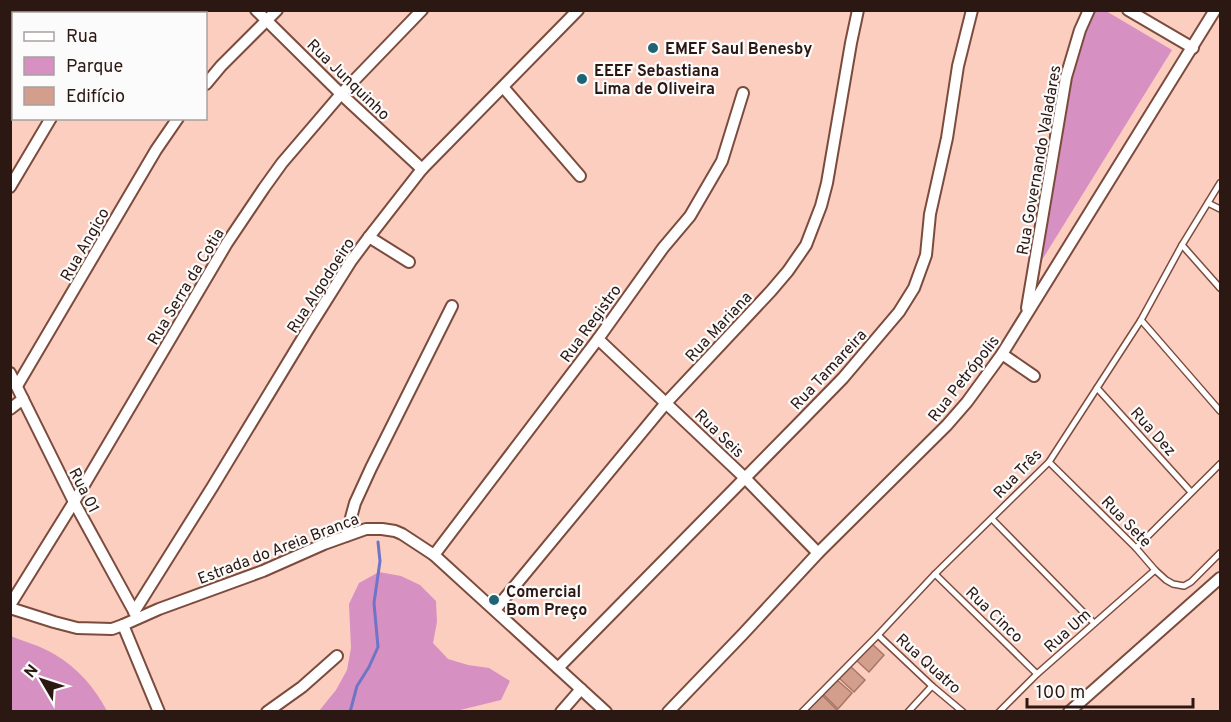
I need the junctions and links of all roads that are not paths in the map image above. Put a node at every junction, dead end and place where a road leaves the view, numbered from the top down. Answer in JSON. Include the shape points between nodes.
{"nodes":[{"id":1,"x":256,"y":10,"type":"edge"},
{"id":2,"x":277,"y":10,"type":"edge"},
{"id":3,"x":422,"y":10,"type":"edge"},
{"id":4,"x":578,"y":10,"type":"edge"},
{"id":5,"x":858,"y":10,"type":"edge"},
{"id":6,"x":972,"y":10,"type":"edge"},
{"id":7,"x":1089,"y":10,"type":"edge"},
{"id":8,"x":1128,"y":10,"type":"edge"},
{"id":9,"x":1215,"y":10,"type":"edge"},
{"id":10,"x":267,"y":21,"type":"junction"},
{"id":11,"x":1193,"y":48,"type":"junction"},
{"id":12,"x":207,"y":83,"type":"edge"},
{"id":13,"x":503,"y":87,"type":"junction"},
{"id":14,"x":743,"y":93,"type":"dead end"},
{"id":15,"x":341,"y":94,"type":"junction"},
{"id":16,"x":50,"y":120,"type":"edge"},
{"id":17,"x":177,"y":120,"type":"edge"},
{"id":18,"x":422,"y":169,"type":"junction"},
{"id":19,"x":580,"y":176,"type":"dead end"},
{"id":20,"x":1221,"y":183,"type":"edge"},
{"id":21,"x":10,"y":187,"type":"edge"},
{"id":22,"x":1208,"y":203,"type":"junction"},
{"id":23,"x":1221,"y":209,"type":"edge"},
{"id":24,"x":369,"y":237,"type":"junction"},
{"id":25,"x":1182,"y":245,"type":"junction"},
{"id":26,"x":409,"y":262,"type":"dead end"},
{"id":27,"x":1221,"y":288,"type":"edge"},
{"id":28,"x":452,"y":306,"type":"dead end"},
{"id":29,"x":1025,"y":318,"type":"junction"},
{"id":30,"x":1141,"y":320,"type":"junction"},
{"id":31,"x":598,"y":339,"type":"junction"},
{"id":32,"x":1002,"y":354,"type":"junction"},
{"id":33,"x":10,"y":373,"type":"edge"},
{"id":34,"x":1034,"y":376,"type":"dead end"},
{"id":35,"x":17,"y":386,"type":"junction"},
{"id":36,"x":1097,"y":388,"type":"junction"},
{"id":37,"x":23,"y":399,"type":"junction"},
{"id":38,"x":666,"y":403,"type":"junction"},
{"id":39,"x":10,"y":409,"type":"edge"},
{"id":40,"x":1221,"y":411,"type":"edge"},
{"id":41,"x":1049,"y":462,"type":"junction"},
{"id":42,"x":1221,"y":464,"type":"edge"},
{"id":43,"x":745,"y":478,"type":"junction"},
{"id":44,"x":1191,"y":492,"type":"junction"},
{"id":45,"x":74,"y":502,"type":"junction"},
{"id":46,"x":992,"y":519,"type":"junction"},
{"id":47,"x":346,"y":536,"type":"junction"},
{"id":48,"x":1136,"y":548,"type":"junction"},
{"id":49,"x":818,"y":553,"type":"junction"},
{"id":50,"x":1221,"y":553,"type":"edge"},
{"id":51,"x":434,"y":555,"type":"junction"},
{"id":52,"x":1155,"y":570,"type":"junction"},
{"id":53,"x":935,"y":574,"type":"junction"},
{"id":54,"x":1221,"y":578,"type":"edge"},
{"id":55,"x":10,"y":606,"type":"edge"},
{"id":56,"x":495,"y":610,"type":"junction"},
{"id":57,"x":136,"y":615,"type":"junction"},
{"id":58,"x":1094,"y":623,"type":"junction"},
{"id":59,"x":123,"y":625,"type":"junction"},
{"id":60,"x":878,"y":635,"type":"junction"},
{"id":61,"x":337,"y":656,"type":"dead end"},
{"id":62,"x":558,"y":668,"type":"junction"},
{"id":63,"x":1037,"y":674,"type":"junction"},
{"id":64,"x":932,"y":686,"type":"junction"},
{"id":65,"x":581,"y":689,"type":"junction"},
{"id":66,"x":159,"y":711,"type":"edge"},
{"id":67,"x":267,"y":711,"type":"edge"},
{"id":68,"x":561,"y":711,"type":"edge"},
{"id":69,"x":606,"y":711,"type":"edge"},
{"id":70,"x":668,"y":711,"type":"edge"},
{"id":71,"x":802,"y":711,"type":"edge"},
{"id":72,"x":908,"y":711,"type":"edge"},
{"id":73,"x":963,"y":711,"type":"edge"},
{"id":74,"x":999,"y":711,"type":"edge"},
{"id":75,"x":1070,"y":711,"type":"edge"}],
"edges":[{"from":1,"to":10,"type":"street","name":"Rua Junquinho"},
{"from":2,"to":10,"type":"street"},
{"from":3,"to":15,"type":"street","name":"Rua Serra da Cotia"},
{"from":4,"to":13,"type":"street","name":"Rua Algodoeiro"},
{"from":5,"to":38,"type":"street","name":"Rua Mariana","via":[[827,183],[806,245],[777,284]]},
{"from":6,"to":43,"type":"street","name":"Rua Tamareira","via":[[930,214],[926,255],[914,288],[899,312],[843,378]]},
{"from":7,"to":29,"type":"street","name":"Rua Governando Valadares","via":[[1066,77]]},
{"from":8,"to":11,"type":"street"},
{"from":9,"to":11,"type":"street","name":"Rua Petrópolis"},
{"from":10,"to":12,"type":"street"},
{"from":10,"to":15,"type":"street","name":"Rua Junquinho"},
{"from":11,"to":29,"type":"street","name":"Rua Petrópolis"},
{"from":13,"to":18,"type":"street","name":"Rua Algodoeiro"},
{"from":13,"to":19,"type":"street"},
{"from":14,"to":31,"type":"street","name":"Rua Registro","via":[[713,178],[690,216]]},
{"from":15,"to":18,"type":"street","name":"Rua Junquinho"},
{"from":15,"to":45,"type":"street","name":"Rua Serra da Cotia","via":[[282,163],[227,243]]},
{"from":16,"to":21,"type":"street"},
{"from":17,"to":35,"type":"street","name":"Rua Angico"},
{"from":18,"to":24,"type":"street","name":"Rua Algodoeiro"},
{"from":20,"to":22,"type":"lane","name":"Rua Três"},
{"from":22,"to":23,"type":"lane"},
{"from":22,"to":25,"type":"lane","name":"Rua Três"},
{"from":24,"to":26,"type":"street"},
{"from":24,"to":57,"type":"street","name":"Rua Algodoeiro","via":[[307,331]]},
{"from":25,"to":27,"type":"lane"},
{"from":25,"to":30,"type":"lane","name":"Rua Três"},
{"from":28,"to":47,"type":"street","via":[[371,468]]},
{"from":29,"to":32,"type":"street","name":"Rua Petrópolis"},
{"from":30,"to":36,"type":"lane","name":"Rua Três"},
{"from":30,"to":40,"type":"lane"},
{"from":31,"to":38,"type":"street","name":"Rua Seis"},
{"from":31,"to":51,"type":"street","name":"Rua Registro"},
{"from":32,"to":34,"type":"street"},
{"from":32,"to":49,"type":"street","name":"Rua Petrópolis","via":[[947,425]]},
{"from":33,"to":35,"type":"street","name":"Rua 01"},
{"from":35,"to":37,"type":"street","name":"Rua 01"},
{"from":36,"to":41,"type":"lane","name":"Rua Três"},
{"from":36,"to":44,"type":"lane","name":"Rua Dez"},
{"from":37,"to":39,"type":"street"},
{"from":37,"to":45,"type":"street","name":"Rua 01"},
{"from":38,"to":43,"type":"street","name":"Rua Seis"},
{"from":38,"to":56,"type":"street","name":"Rua Mariana"},
{"from":41,"to":46,"type":"lane","name":"Rua Três"},
{"from":41,"to":48,"type":"lane","name":"Rua Sete"},
{"from":42,"to":44,"type":"lane"},
{"from":43,"to":49,"type":"street","name":"Rua Seis"},
{"from":43,"to":62,"type":"street","name":"Rua Tamareira"},
{"from":44,"to":48,"type":"lane"},
{"from":45,"to":55,"type":"street","name":"Rua Serra da Cotia"},
{"from":45,"to":57,"type":"street","name":"Rua 01"},
{"from":46,"to":53,"type":"lane","name":"Rua Três"},
{"from":46,"to":58,"type":"lane"},
{"from":47,"to":51,"type":"street","name":"Estrada do Areia Branca","via":[[366,529],[391,530]]},
{"from":47,"to":57,"type":"street","name":"Estrada do Areia Branca","via":[[263,571]]},
{"from":48,"to":52,"type":"lane","name":"Rua Sete"},
{"from":49,"to":70,"type":"street","name":"Rua Petrópolis"},
{"from":50,"to":52,"type":"lane","name":"Rua Sete","via":[[1184,586],[1173,584]]},
{"from":51,"to":56,"type":"street","name":"Estrada do Areia Branca"},
{"from":52,"to":58,"type":"lane","name":"Rua Um"},
{"from":53,"to":60,"type":"lane","name":"Rua Três"},
{"from":53,"to":63,"type":"lane","name":"Rua Cinco"},
{"from":54,"to":75,"type":"street"},
{"from":55,"to":59,"type":"street","name":"Estrada do Areia Branca","via":[[77,628]]},
{"from":56,"to":62,"type":"street","name":"Estrada do Areia Branca"},
{"from":57,"to":59,"type":"street","name":"Estrada do Areia Branca"},
{"from":58,"to":63,"type":"lane","name":"Rua Um"},
{"from":59,"to":66,"type":"street"},
{"from":60,"to":64,"type":"lane","name":"Rua Quatro"},
{"from":60,"to":71,"type":"lane","name":"Rua Três"},
{"from":61,"to":67,"type":"street"},
{"from":62,"to":65,"type":"street","name":"Estrada do Areia Branca"},
{"from":63,"to":74,"type":"lane","name":"Rua Um"},
{"from":64,"to":72,"type":"lane"},
{"from":64,"to":73,"type":"lane","name":"Rua Quatro"},
{"from":65,"to":68,"type":"street"},
{"from":65,"to":69,"type":"street","name":"Estrada do Areia Branca"}]}
